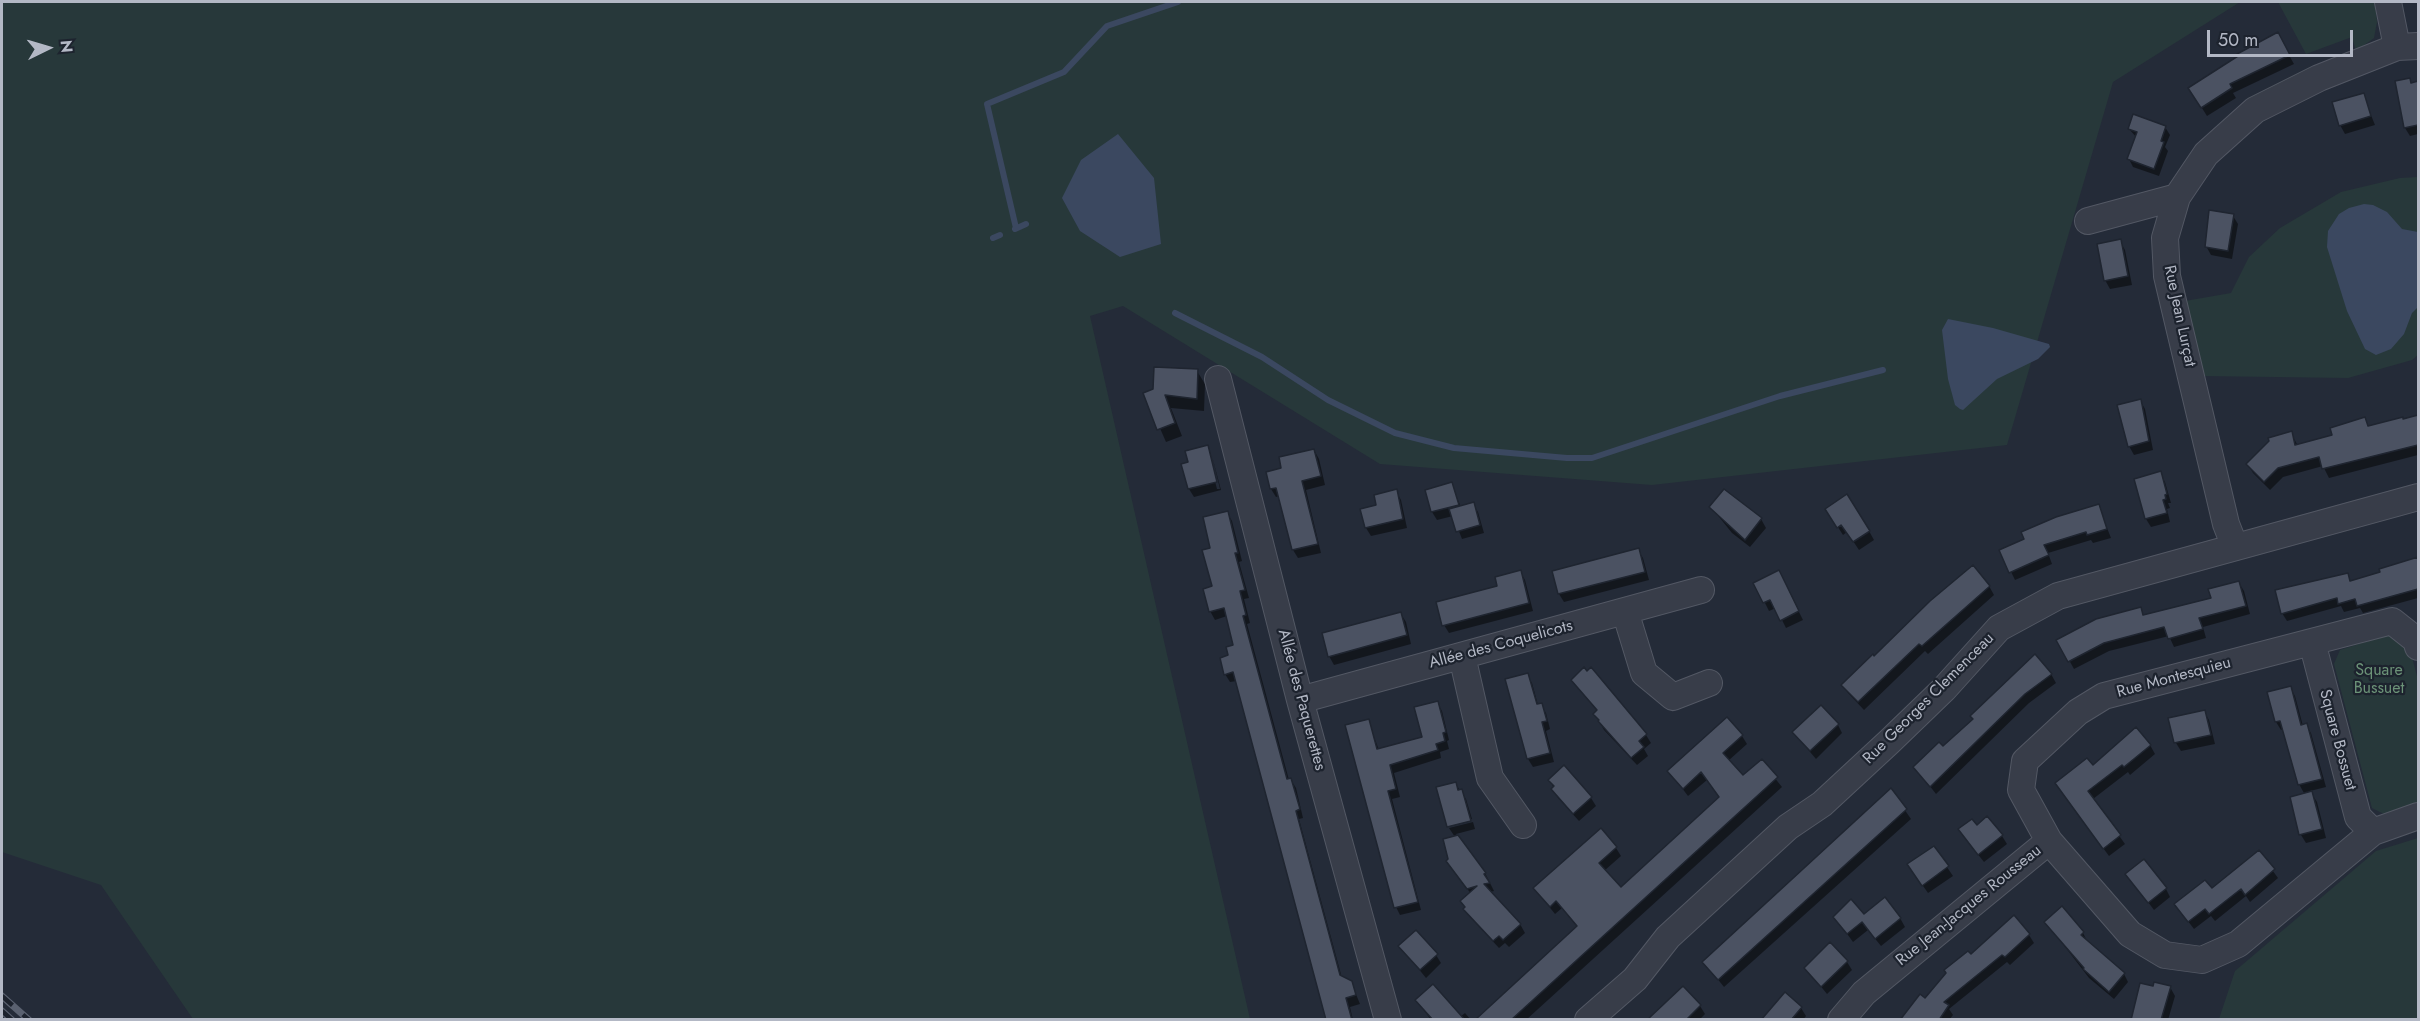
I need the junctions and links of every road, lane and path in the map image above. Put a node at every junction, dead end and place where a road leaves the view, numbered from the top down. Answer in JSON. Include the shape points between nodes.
{"nodes":[{"id":1,"x":2388,"y":2,"type":"edge"},
{"id":2,"x":2408,"y":46,"type":"edge"},
{"id":3,"x":2177,"y":197,"type":"junction"},
{"id":4,"x":2088,"y":221,"type":"dead end"},
{"id":5,"x":1218,"y":379,"type":"dead end"},
{"id":6,"x":2418,"y":497,"type":"edge"},
{"id":7,"x":2235,"y":547,"type":"junction"},
{"id":8,"x":1701,"y":590,"type":"dead end"},
{"id":9,"x":1625,"y":611,"type":"junction"},
{"id":10,"x":2312,"y":642,"type":"junction"},
{"id":11,"x":2418,"y":646,"type":"edge"},
{"id":12,"x":1462,"y":656,"type":"junction"},
{"id":13,"x":1709,"y":683,"type":"dead end"},
{"id":14,"x":1300,"y":700,"type":"junction"},
{"id":15,"x":2418,"y":816,"type":"edge"},
{"id":16,"x":1523,"y":825,"type":"dead end"},
{"id":17,"x":2373,"y":832,"type":"junction"},
{"id":18,"x":2049,"y":841,"type":"junction"},
{"id":19,"x":1388,"y":1020,"type":"edge"},
{"id":20,"x":1588,"y":1020,"type":"edge"},
{"id":21,"x":1841,"y":1020,"type":"edge"}],
"edges":[{"from":1,"to":2,"type":"street"},
{"from":2,"to":3,"type":"street","name":"Rue Jean Lurçat","via":[[2319,78],[2255,110],[2206,154]]},
{"from":3,"to":4,"type":"street"},
{"from":3,"to":7,"type":"street","name":"Rue Jean Lurçat","via":[[2165,238],[2167,276],[2226,524]]},
{"from":5,"to":14,"type":"street","name":"Allée des Paquerettes"},
{"from":6,"to":7,"type":"street","name":"Rue Georges Clemenceau"},
{"from":7,"to":20,"type":"street","name":"Rue Georges Clemenceau","via":[[2058,596],[1999,628],[1889,742],[1822,804],[1788,827],[1668,937],[1635,979]]},
{"from":8,"to":9,"type":"street","name":"Allée des Coquelicots"},
{"from":9,"to":12,"type":"street","name":"Allée des Coquelicots"},
{"from":9,"to":13,"type":"street","via":[[1644,673],[1673,697]]},
{"from":10,"to":11,"type":"street","name":"Rue Montesquieu","via":[[2392,621]]},
{"from":10,"to":17,"type":"street","name":"Square Bossuet","via":[[2358,817]]},
{"from":10,"to":18,"type":"street","name":"Rue Montesquieu","via":[[2104,696],[2078,712],[2025,761],[2021,790]]},
{"from":12,"to":14,"type":"street","name":"Allée des Coquelicots"},
{"from":12,"to":16,"type":"street","via":[[1490,778]]},
{"from":14,"to":19,"type":"street","name":"Allée des Paquerettes"},
{"from":15,"to":17,"type":"street","name":"Rue Jean-Jacques Rousseau"},
{"from":17,"to":18,"type":"street","name":"Rue Jean-Jacques Rousseau","via":[[2238,944],[2202,960],[2164,955],[2130,934]]},
{"from":18,"to":21,"type":"street","name":"Rue Jean-Jacques Rousseau","via":[[1864,993]]}]}
